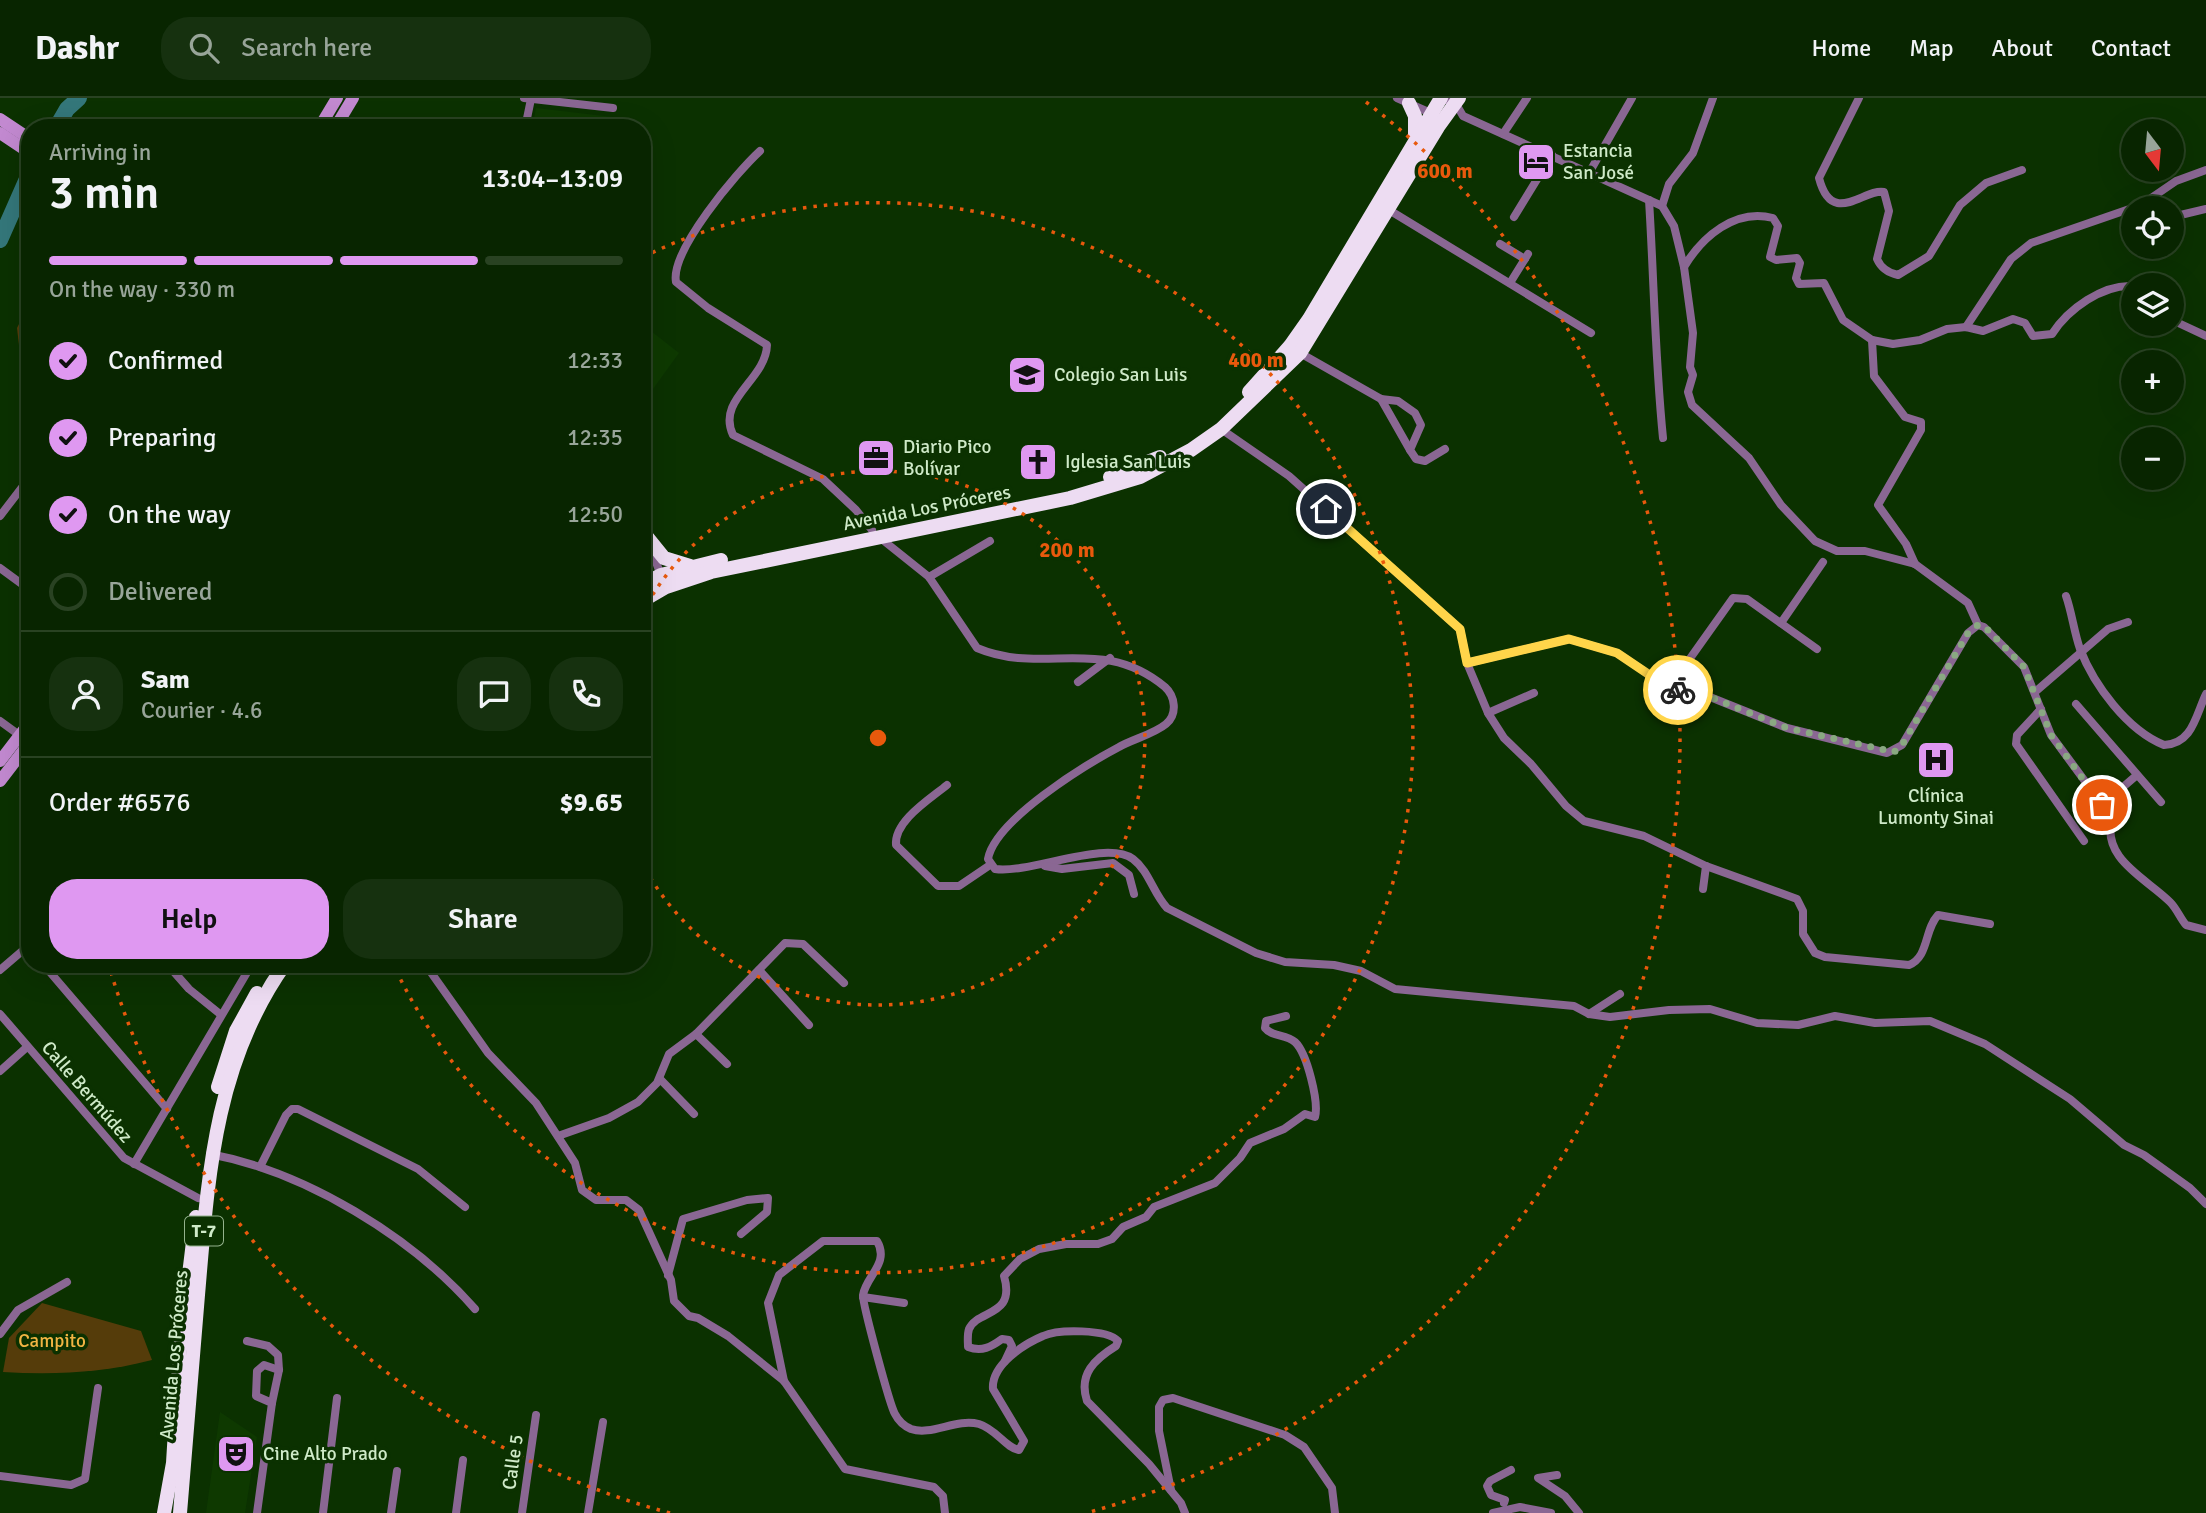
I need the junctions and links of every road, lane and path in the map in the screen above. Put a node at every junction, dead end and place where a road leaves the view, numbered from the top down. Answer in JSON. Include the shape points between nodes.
{"nodes":[{"id":1,"x":353,"y":98,"type":"edge"},
{"id":2,"x":1441,"y":98,"type":"edge"},
{"id":3,"x":1527,"y":98,"type":"edge"},
{"id":4,"x":1632,"y":98,"type":"edge"},
{"id":5,"x":1713,"y":98,"type":"edge"},
{"id":6,"x":1859,"y":98,"type":"edge"},
{"id":7,"x":527,"y":99,"type":"edge"},
{"id":8,"x":334,"y":100,"type":"edge"},
{"id":9,"x":573,"y":101,"type":"edge"},
{"id":10,"x":1403,"y":101,"type":"edge"},
{"id":11,"x":1459,"y":106,"type":"edge"},
{"id":12,"x":613,"y":108,"type":"dead end"},
{"id":13,"x":1430,"y":113,"type":"junction"},
{"id":14,"x":0,"y":119,"type":"edge"},
{"id":15,"x":324,"y":119,"type":"edge"},
{"id":16,"x":340,"y":119,"type":"edge"},
{"id":17,"x":526,"y":119,"type":"edge"},
{"id":18,"x":1445,"y":119,"type":"junction"},
{"id":19,"x":0,"y":133,"type":"edge"},
{"id":20,"x":21,"y":133,"type":"edge"},
{"id":21,"x":1503,"y":134,"type":"junction"},
{"id":22,"x":1415,"y":141,"type":"junction"},
{"id":23,"x":21,"y":147,"type":"edge"},
{"id":24,"x":761,"y":151,"type":"dead end"},
{"id":25,"x":1552,"y":155,"type":"junction"},
{"id":26,"x":2022,"y":170,"type":"dead end"},
{"id":27,"x":2206,"y":170,"type":"edge"},
{"id":28,"x":1589,"y":173,"type":"junction"},
{"id":29,"x":2156,"y":196,"type":"edge"},
{"id":30,"x":1649,"y":200,"type":"junction"},
{"id":31,"x":1662,"y":206,"type":"junction"},
{"id":32,"x":1389,"y":209,"type":"junction"},
{"id":33,"x":2206,"y":209,"type":"edge"},
{"id":34,"x":2121,"y":214,"type":"edge"},
{"id":35,"x":2184,"y":214,"type":"edge"},
{"id":36,"x":1514,"y":217,"type":"dead end"},
{"id":37,"x":1500,"y":244,"type":"dead end"},
{"id":38,"x":1684,"y":267,"type":"junction"},
{"id":39,"x":1510,"y":283,"type":"junction"},
{"id":40,"x":2121,"y":287,"type":"edge"},
{"id":41,"x":2184,"y":326,"type":"edge"},
{"id":42,"x":1966,"y":327,"type":"junction"},
{"id":43,"x":1591,"y":333,"type":"dead end"},
{"id":44,"x":2206,"y":337,"type":"edge"},
{"id":45,"x":1872,"y":340,"type":"junction"},
{"id":46,"x":1300,"y":353,"type":"junction"},
{"id":47,"x":1381,"y":399,"type":"junction"},
{"id":48,"x":1221,"y":429,"type":"junction"},
{"id":49,"x":1663,"y":438,"type":"dead end"},
{"id":50,"x":1445,"y":449,"type":"dead end"},
{"id":51,"x":1410,"y":450,"type":"junction"},
{"id":52,"x":21,"y":489,"type":"edge"},
{"id":53,"x":0,"y":516,"type":"edge"},
{"id":54,"x":875,"y":533,"type":"junction"},
{"id":55,"x":651,"y":540,"type":"edge"},
{"id":56,"x":990,"y":541,"type":"dead end"},
{"id":57,"x":651,"y":548,"type":"edge"},
{"id":58,"x":1823,"y":562,"type":"dead end"},
{"id":59,"x":1914,"y":564,"type":"junction"},
{"id":60,"x":692,"y":566,"type":"junction"},
{"id":61,"x":0,"y":568,"type":"edge"},
{"id":62,"x":929,"y":576,"type":"junction"},
{"id":63,"x":663,"y":581,"type":"junction"},
{"id":64,"x":21,"y":583,"type":"edge"},
{"id":65,"x":651,"y":583,"type":"edge"},
{"id":66,"x":651,"y":592,"type":"edge"},
{"id":67,"x":2066,"y":596,"type":"dead end"},
{"id":68,"x":2128,"y":622,"type":"dead end"},
{"id":69,"x":1781,"y":624,"type":"junction"},
{"id":70,"x":1978,"y":625,"type":"junction"},
{"id":71,"x":1817,"y":649,"type":"dead end"},
{"id":72,"x":2081,"y":651,"type":"junction"},
{"id":73,"x":1110,"y":658,"type":"junction"},
{"id":74,"x":1467,"y":663,"type":"junction"},
{"id":75,"x":1078,"y":682,"type":"dead end"},
{"id":76,"x":1669,"y":688,"type":"junction"},
{"id":77,"x":2035,"y":692,"type":"junction"},
{"id":78,"x":1534,"y":693,"type":"dead end"},
{"id":79,"x":2206,"y":694,"type":"edge"},
{"id":80,"x":2076,"y":704,"type":"dead end"},
{"id":81,"x":2041,"y":709,"type":"junction"},
{"id":82,"x":1488,"y":713,"type":"junction"},
{"id":83,"x":0,"y":721,"type":"edge"},
{"id":84,"x":21,"y":737,"type":"edge"},
{"id":85,"x":21,"y":745,"type":"edge"},
{"id":86,"x":21,"y":750,"type":"edge"},
{"id":87,"x":0,"y":761,"type":"edge"},
{"id":88,"x":2137,"y":775,"type":"junction"},
{"id":89,"x":0,"y":781,"type":"edge"},
{"id":90,"x":947,"y":785,"type":"dead end"},
{"id":91,"x":2161,"y":802,"type":"dead end"},
{"id":92,"x":2102,"y":805,"type":"junction"},
{"id":93,"x":2084,"y":841,"type":"dead end"},
{"id":94,"x":990,"y":865,"type":"junction"},
{"id":95,"x":1042,"y":865,"type":"junction"},
{"id":96,"x":1706,"y":866,"type":"junction"},
{"id":97,"x":1703,"y":889,"type":"dead end"},
{"id":98,"x":1134,"y":894,"type":"dead end"},
{"id":99,"x":1990,"y":924,"type":"dead end"},
{"id":100,"x":2206,"y":930,"type":"edge"},
{"id":101,"x":21,"y":952,"type":"edge"},
{"id":102,"x":0,"y":970,"type":"edge"},
{"id":103,"x":759,"y":970,"type":"junction"},
{"id":104,"x":51,"y":973,"type":"edge"},
{"id":105,"x":174,"y":973,"type":"edge"},
{"id":106,"x":246,"y":973,"type":"edge"},
{"id":107,"x":268,"y":973,"type":"edge"},
{"id":108,"x":279,"y":973,"type":"edge"},
{"id":109,"x":431,"y":973,"type":"edge"},
{"id":110,"x":844,"y":983,"type":"dead end"},
{"id":111,"x":1620,"y":994,"type":"dead end"},
{"id":112,"x":0,"y":1014,"type":"edge"},
{"id":113,"x":220,"y":1014,"type":"junction"},
{"id":114,"x":1589,"y":1014,"type":"junction"},
{"id":115,"x":1286,"y":1016,"type":"dead end"},
{"id":116,"x":809,"y":1025,"type":"dead end"},
{"id":117,"x":696,"y":1034,"type":"junction"},
{"id":118,"x":27,"y":1046,"type":"junction"},
{"id":119,"x":727,"y":1064,"type":"dead end"},
{"id":120,"x":0,"y":1071,"type":"edge"},
{"id":121,"x":660,"y":1079,"type":"junction"},
{"id":122,"x":167,"y":1109,"type":"junction"},
{"id":123,"x":694,"y":1114,"type":"dead end"},
{"id":124,"x":558,"y":1136,"type":"junction"},
{"id":125,"x":211,"y":1154,"type":"junction"},
{"id":126,"x":134,"y":1164,"type":"junction"},
{"id":127,"x":260,"y":1167,"type":"junction"},
{"id":128,"x":198,"y":1198,"type":"junction"},
{"id":129,"x":2206,"y":1204,"type":"edge"},
{"id":130,"x":465,"y":1208,"type":"dead end"},
{"id":131,"x":741,"y":1234,"type":"dead end"},
{"id":132,"x":668,"y":1275,"type":"junction"},
{"id":133,"x":67,"y":1282,"type":"dead end"},
{"id":134,"x":863,"y":1297,"type":"junction"},
{"id":135,"x":904,"y":1303,"type":"dead end"},
{"id":136,"x":475,"y":1309,"type":"dead end"},
{"id":137,"x":0,"y":1334,"type":"edge"},
{"id":138,"x":247,"y":1341,"type":"dead end"},
{"id":139,"x":1004,"y":1362,"type":"junction"},
{"id":140,"x":279,"y":1370,"type":"junction"},
{"id":141,"x":784,"y":1381,"type":"junction"},
{"id":142,"x":98,"y":1388,"type":"dead end"},
{"id":143,"x":337,"y":1398,"type":"dead end"},
{"id":144,"x":272,"y":1403,"type":"junction"},
{"id":145,"x":536,"y":1415,"type":"dead end"},
{"id":146,"x":603,"y":1422,"type":"dead end"},
{"id":147,"x":463,"y":1460,"type":"dead end"},
{"id":148,"x":397,"y":1471,"type":"dead end"},
{"id":149,"x":1511,"y":1471,"type":"dead end"},
{"id":150,"x":1557,"y":1475,"type":"dead end"},
{"id":151,"x":0,"y":1476,"type":"edge"},
{"id":152,"x":1171,"y":1493,"type":"junction"},
{"id":153,"x":164,"y":1513,"type":"edge"},
{"id":154,"x":180,"y":1513,"type":"edge"},
{"id":155,"x":257,"y":1513,"type":"edge"},
{"id":156,"x":323,"y":1513,"type":"edge"},
{"id":157,"x":391,"y":1513,"type":"edge"},
{"id":158,"x":456,"y":1513,"type":"edge"},
{"id":159,"x":522,"y":1513,"type":"edge"},
{"id":160,"x":588,"y":1513,"type":"edge"},
{"id":161,"x":945,"y":1513,"type":"edge"},
{"id":162,"x":1185,"y":1513,"type":"edge"},
{"id":163,"x":1335,"y":1513,"type":"edge"},
{"id":164,"x":1494,"y":1513,"type":"edge"},
{"id":165,"x":1551,"y":1513,"type":"edge"},
{"id":166,"x":1579,"y":1513,"type":"edge"}],
"edges":[{"from":1,"to":16,"type":"street"},
{"from":2,"to":11,"type":"street"},
{"from":2,"to":13,"type":"highway","name":"Avenida Los Próceres"},
{"from":3,"to":21,"type":"street"},
{"from":4,"to":28,"type":"street"},
{"from":5,"to":31,"type":"street","via":[[1693,153],[1669,184]]},
{"from":6,"to":26,"type":"street","via":[[1819,178],[1837,202],[1847,204],[1884,192],[1889,211],[1877,259],[1891,274],[1898,275],[1929,256],[1960,205],[1986,183]]},
{"from":7,"to":9,"type":"street"},
{"from":7,"to":17,"type":"street"},
{"from":8,"to":15,"type":"street"},
{"from":9,"to":12,"type":"street"},
{"from":10,"to":13,"type":"street"},
{"from":10,"to":22,"type":"highway","via":[[1416,121]]},
{"from":11,"to":18,"type":"highway","name":"Avenida Los Próceres"},
{"from":11,"to":21,"type":"street"},
{"from":13,"to":18,"type":"street"},
{"from":13,"to":22,"type":"highway","name":"Avenida Los Próceres"},
{"from":14,"to":20,"type":"street"},
{"from":18,"to":32,"type":"highway","name":"Avenida Los Próceres"},
{"from":19,"to":23,"type":"street"},
{"from":21,"to":25,"type":"street"},
{"from":22,"to":54,"type":"highway","name":"Avenida Los Próceres","via":[[1290,346],[1216,422],[1163,455],[1100,482]]},
{"from":24,"to":54,"type":"street","via":[[719,195],[677,263],[676,282],[767,345],[760,366],[729,412],[727,423],[733,435],[822,479]]},
{"from":25,"to":28,"type":"street"},
{"from":25,"to":36,"type":"street"},
{"from":27,"to":29,"type":"street","via":[[2176,181]]},
{"from":28,"to":30,"type":"street"},
{"from":30,"to":31,"type":"street"},
{"from":30,"to":49,"type":"street","via":[[1658,328],[1654,356]]},
{"from":31,"to":38,"type":"street","via":[[1674,226]]},
{"from":32,"to":39,"type":"street"},
{"from":32,"to":46,"type":"highway","name":"Avenida Los Próceres"},
{"from":33,"to":35,"type":"street"},
{"from":34,"to":42,"type":"street","via":[[2031,243],[2011,259]]},
{"from":37,"to":39,"type":"street","via":[[1526,256]]},
{"from":38,"to":45,"type":"street","via":[[1704,238],[1722,226],[1773,218],[1778,226],[1770,257],[1797,258],[1798,284],[1824,283],[1843,320]]},
{"from":38,"to":59,"type":"street","via":[[1693,333],[1693,376],[1688,393],[1692,405],[1749,458],[1781,505],[1815,541],[1837,551],[1865,551]]},
{"from":39,"to":43,"type":"street"},
{"from":40,"to":42,"type":"street","via":[[2064,315],[2052,334],[2044,337],[2033,337],[2025,324],[2013,319],[1983,331]]},
{"from":41,"to":44,"type":"street"},
{"from":42,"to":45,"type":"street","via":[[1905,344]]},
{"from":45,"to":59,"type":"street","via":[[1874,376],[1905,417],[1921,422],[1878,505],[1906,544]]},
{"from":46,"to":47,"type":"street"},
{"from":46,"to":48,"type":"highway","name":"Avenida Los Próceres"},
{"from":47,"to":51,"type":"street"},
{"from":47,"to":51,"type":"street","via":[[1398,401],[1415,414],[1421,425]]},
{"from":48,"to":54,"type":"highway","name":"Avenida Los Próceres","via":[[1172,461],[1115,485],[1012,511]]},
{"from":48,"to":74,"type":"street","via":[[1289,476],[1460,629]]},
{"from":50,"to":51,"type":"street","via":[[1425,461],[1416,459]]},
{"from":52,"to":53,"type":"street"},
{"from":54,"to":60,"type":"highway","name":"Avenida Los Próceres"},
{"from":54,"to":62,"type":"street"},
{"from":54,"to":63,"type":"highway","name":"Avenida Los Próceres"},
{"from":55,"to":60,"type":"highway","via":[[664,558]]},
{"from":56,"to":62,"type":"street"},
{"from":57,"to":63,"type":"street"},
{"from":58,"to":69,"type":"street"},
{"from":59,"to":70,"type":"street","via":[[1968,603]]},
{"from":60,"to":63,"type":"highway","name":"Avenida Los Próceres"},
{"from":61,"to":64,"type":"street"},
{"from":62,"to":73,"type":"street","via":[[977,648],[1012,658]]},
{"from":63,"to":65,"type":"highway","name":"Avenida Los Próceres"},
{"from":63,"to":66,"type":"highway","name":"Avenida Los Próceres"},
{"from":67,"to":72,"type":"street"},
{"from":68,"to":72,"type":"street","via":[[2113,626]]},
{"from":69,"to":71,"type":"street"},
{"from":69,"to":76,"type":"street","via":[[1747,599],[1734,598]]},
{"from":70,"to":76,"type":"street","via":[[1968,633],[1894,752],[1787,728],[1705,695]]},
{"from":70,"to":77,"type":"street","via":[[2024,667]]},
{"from":72,"to":77,"type":"street"},
{"from":72,"to":79,"type":"street","via":[[2122,712],[2164,745],[2189,733]]},
{"from":73,"to":75,"type":"street"},
{"from":73,"to":94,"type":"street","via":[[1153,677],[1169,690],[1174,714],[1166,724],[1116,748],[1054,788],[1010,825],[990,849]]},
{"from":74,"to":76,"type":"street","via":[[1569,639],[1617,653]]},
{"from":74,"to":82,"type":"street"},
{"from":77,"to":81,"type":"street"},
{"from":78,"to":82,"type":"street"},
{"from":80,"to":88,"type":"street"},
{"from":81,"to":92,"type":"street","via":[[2051,735]]},
{"from":81,"to":93,"type":"street","via":[[2017,735],[2016,744]]},
{"from":82,"to":96,"type":"street","via":[[1504,738],[1584,821],[1644,836]]},
{"from":83,"to":84,"type":"street"},
{"from":85,"to":87,"type":"street"},
{"from":86,"to":89,"type":"street"},
{"from":88,"to":91,"type":"street"},
{"from":88,"to":92,"type":"street"},
{"from":90,"to":94,"type":"street","via":[[904,823],[895,836],[896,845],[938,886],[959,886]]},
{"from":92,"to":100,"type":"street","via":[[2112,818],[2108,831],[2116,854],[2173,905],[2186,925]]},
{"from":94,"to":95,"type":"street","via":[[1006,870]]},
{"from":95,"to":98,"type":"street","via":[[1062,869],[1114,863],[1129,875]]},
{"from":95,"to":114,"type":"street","via":[[1122,853],[1135,860],[1167,908],[1256,953],[1285,962],[1361,971],[1395,989],[1574,1006]]},
{"from":96,"to":97,"type":"street"},
{"from":96,"to":99,"type":"street","via":[[1797,899],[1803,911],[1804,934],[1815,953],[1825,957],[1909,965],[1920,957],[1938,915]]},
{"from":101,"to":102,"type":"street"},
{"from":103,"to":110,"type":"street","via":[[785,943],[797,942]]},
{"from":103,"to":116,"type":"street"},
{"from":103,"to":117,"type":"street"},
{"from":104,"to":122,"type":"street"},
{"from":105,"to":113,"type":"street"},
{"from":106,"to":113,"type":"street"},
{"from":107,"to":128,"type":"highway","name":"Avenida Los Próceres","number":"T-7","via":[[236,1031],[222,1072]]},
{"from":108,"to":125,"type":"highway","name":"Avenida Los Próceres","number":"T-7","via":[[262,1001],[227,1085]]},
{"from":109,"to":124,"type":"street","via":[[488,1053],[536,1103]]},
{"from":111,"to":114,"type":"street"},
{"from":112,"to":118,"type":"street","name":"Calle Bermúdez"},
{"from":113,"to":122,"type":"street"},
{"from":114,"to":129,"type":"street","via":[[1610,1017],[1710,1009],[1757,1023],[1798,1025],[1835,1016],[1875,1023],[1930,1021],[1985,1044],[2059,1092]]},
{"from":115,"to":139,"type":"street","via":[[1266,1021],[1265,1028],[1293,1041],[1302,1052],[1313,1087],[1315,1117],[1304,1114],[1284,1129],[1257,1139],[1221,1178],[1154,1207],[1112,1239],[1045,1247],[1020,1259],[1004,1276],[1002,1303],[968,1333],[971,1349],[1009,1340],[1012,1346]]},
{"from":117,"to":119,"type":"street"},
{"from":117,"to":121,"type":"street","via":[[669,1054]]},
{"from":118,"to":120,"type":"street"},
{"from":118,"to":126,"type":"street","name":"Calle Bermúdez"},
{"from":121,"to":123,"type":"street"},
{"from":121,"to":124,"type":"street","via":[[628,1108]]},
{"from":122,"to":126,"type":"street"},
{"from":124,"to":132,"type":"street","via":[[589,1197],[625,1200],[639,1210]]},
{"from":125,"to":127,"type":"street"},
{"from":125,"to":154,"type":"highway","name":"Avenida Los Próceres","number":"T-7"},
{"from":126,"to":128,"type":"street","name":"Calle Bermúdez"},
{"from":127,"to":130,"type":"street","via":[[286,1115],[298,1109],[418,1169]]},
{"from":127,"to":136,"type":"street","via":[[386,1228]]},
{"from":128,"to":153,"type":"highway","name":"Avenida Los Próceres","number":"T-7","via":[[180,1349],[173,1463]]},
{"from":131,"to":132,"type":"street","via":[[767,1212],[768,1198],[682,1219]]},
{"from":132,"to":141,"type":"street","via":[[672,1298],[687,1314],[727,1336]]},
{"from":133,"to":137,"type":"street","via":[[18,1310]]},
{"from":134,"to":135,"type":"street"},
{"from":134,"to":139,"type":"street","via":[[895,1414],[912,1429],[971,1423],[994,1431],[1014,1450],[1024,1447],[993,1389],[992,1380]]},
{"from":134,"to":141,"type":"street","via":[[879,1265],[877,1241],[823,1241],[779,1275],[768,1303]]},
{"from":138,"to":140,"type":"street","via":[[273,1349]]},
{"from":139,"to":152,"type":"street","via":[[1044,1335],[1088,1332],[1116,1338],[1116,1346],[1089,1368],[1087,1401]]},
{"from":140,"to":144,"type":"street"},
{"from":140,"to":144,"type":"street","via":[[264,1365],[257,1371],[256,1396]]},
{"from":141,"to":161,"type":"street","via":[[845,1469],[934,1487],[943,1496]]},
{"from":142,"to":151,"type":"street","via":[[85,1479],[71,1485]]},
{"from":143,"to":156,"type":"street"},
{"from":144,"to":155,"type":"street"},
{"from":145,"to":159,"type":"street","name":"Calle 5"},
{"from":146,"to":160,"type":"street"},
{"from":147,"to":158,"type":"street"},
{"from":148,"to":157,"type":"street"},
{"from":149,"to":164,"type":"street","via":[[1487,1485],[1490,1493],[1508,1501]]},
{"from":150,"to":166,"type":"street","via":[[1538,1478],[1565,1496]]},
{"from":152,"to":162,"type":"street"},
{"from":152,"to":163,"type":"street","via":[[1158,1415],[1163,1400],[1173,1398],[1304,1447],[1332,1488]]},
{"from":164,"to":165,"type":"street","via":[[1520,1507]]}]}
